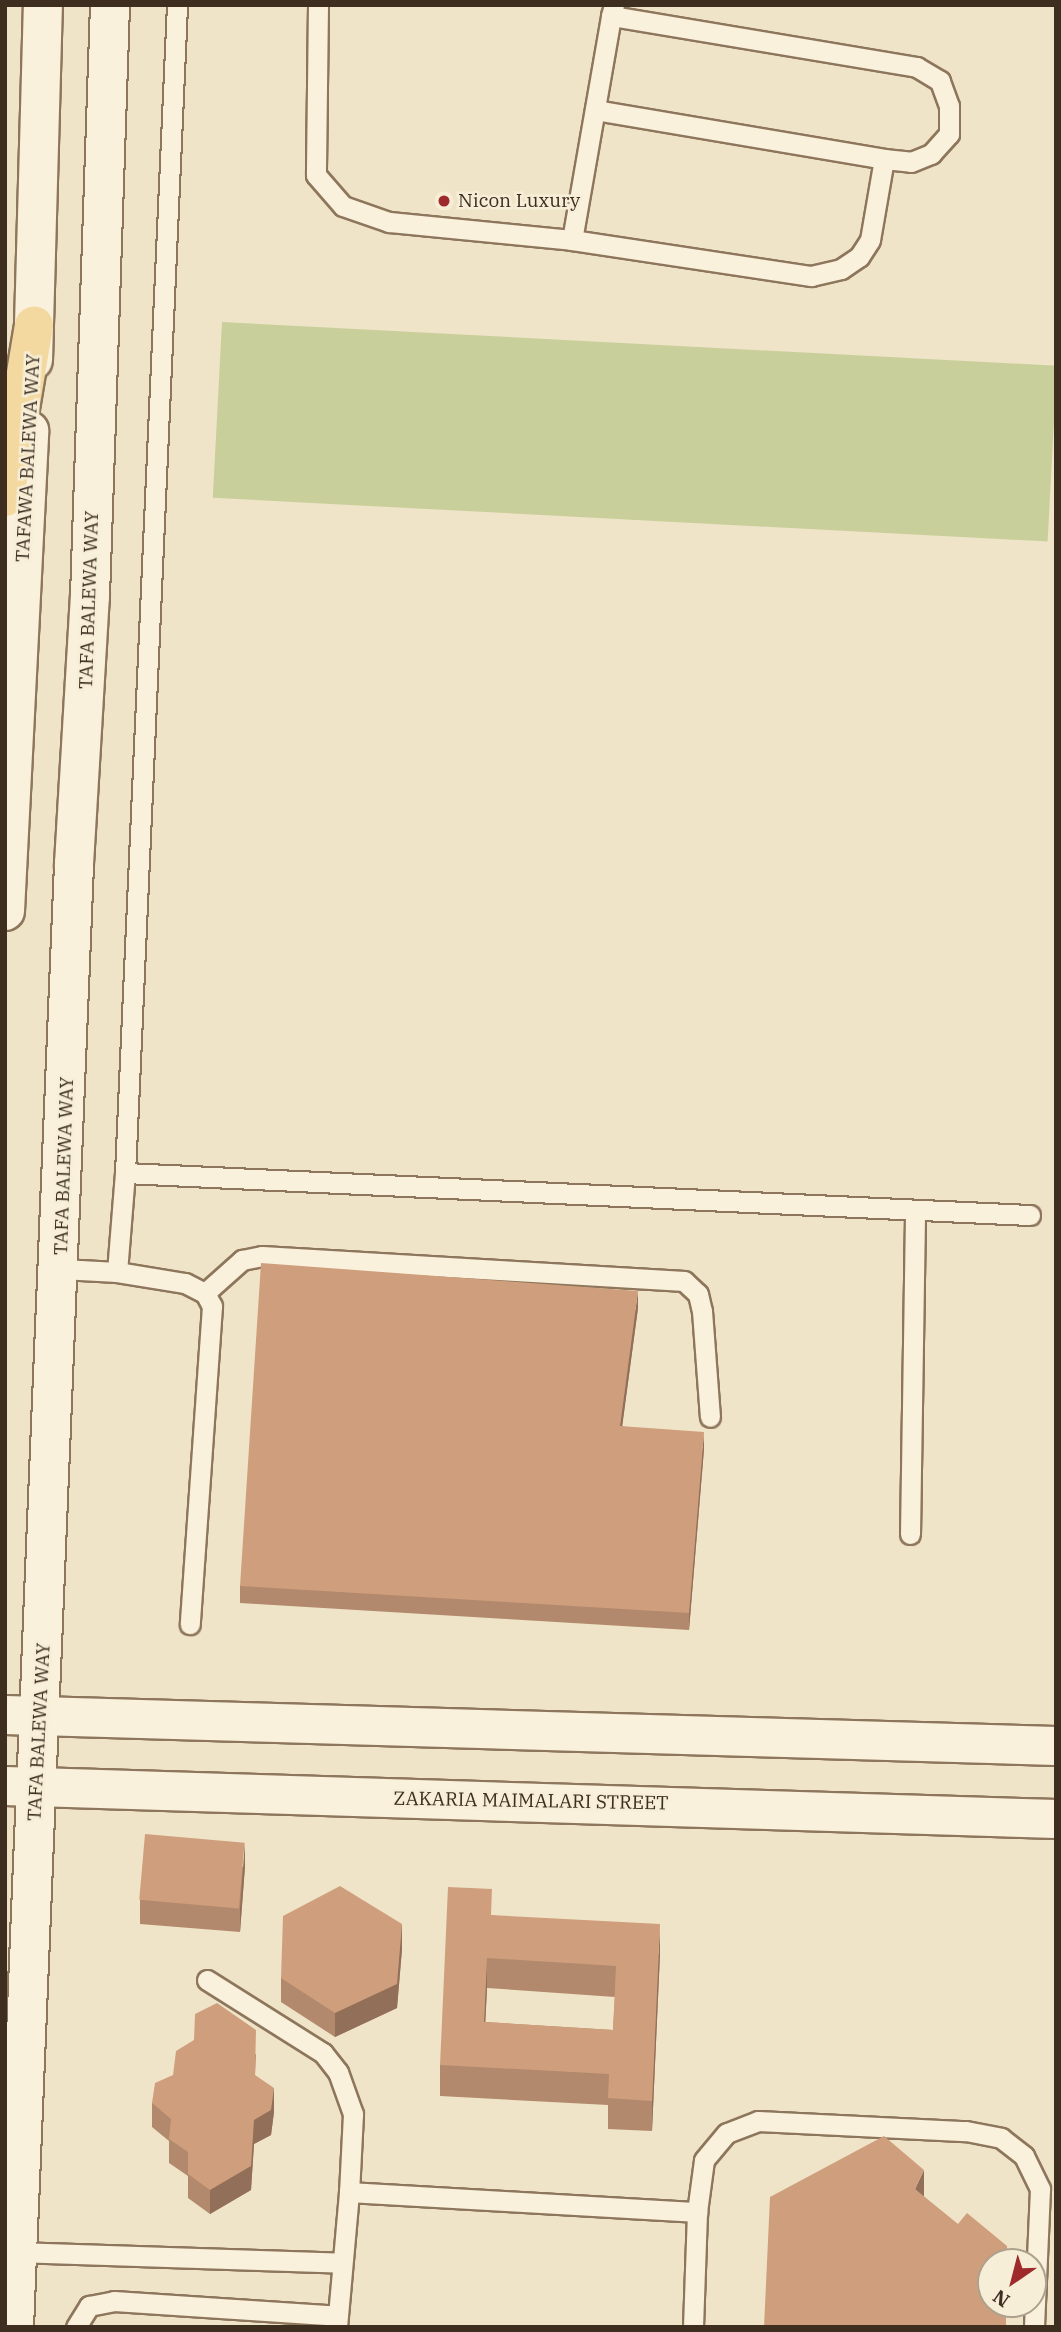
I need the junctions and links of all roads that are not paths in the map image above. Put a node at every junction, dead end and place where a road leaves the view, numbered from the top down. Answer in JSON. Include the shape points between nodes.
{"nodes":[{"id":1,"x":43,"y":5,"type":"edge"},
{"id":2,"x":110,"y":5,"type":"edge"},
{"id":3,"x":177,"y":5,"type":"edge"},
{"id":4,"x":318,"y":5,"type":"edge"},
{"id":5,"x":612,"y":11,"type":"edge"},
{"id":6,"x":594,"y":110,"type":"junction"},
{"id":7,"x":884,"y":159,"type":"junction"},
{"id":8,"x":572,"y":240,"type":"junction"},
{"id":9,"x":34,"y":325,"type":"junction"},
{"id":10,"x":5,"y":497,"type":"edge"},
{"id":11,"x":5,"y":911,"type":"edge"},
{"id":12,"x":125,"y":1173,"type":"junction"},
{"id":13,"x":915,"y":1212,"type":"junction"},
{"id":14,"x":1030,"y":1215,"type":"dead end"},
{"id":15,"x":61,"y":1269,"type":"junction"},
{"id":16,"x":117,"y":1272,"type":"junction"},
{"id":17,"x":205,"y":1293,"type":"junction"},
{"id":18,"x":710,"y":1417,"type":"dead end"},
{"id":19,"x":910,"y":1534,"type":"dead end"},
{"id":20,"x":190,"y":1624,"type":"dead end"},
{"id":21,"x":22,"y":1715,"type":"edge"},
{"id":22,"x":1056,"y":1746,"type":"edge"},
{"id":23,"x":21,"y":1787,"type":"edge"},
{"id":24,"x":1056,"y":1819,"type":"edge"},
{"id":25,"x":206,"y":1980,"type":"dead end"},
{"id":26,"x":349,"y":2192,"type":"junction"},
{"id":27,"x":697,"y":2213,"type":"junction"},
{"id":28,"x":17,"y":2252,"type":"junction"},
{"id":29,"x":341,"y":2263,"type":"junction"},
{"id":30,"x":337,"y":2321,"type":"edge"},
{"id":31,"x":14,"y":2327,"type":"edge"},
{"id":32,"x":76,"y":2327,"type":"edge"},
{"id":33,"x":693,"y":2327,"type":"edge"},
{"id":34,"x":1034,"y":2327,"type":"edge"}],
"edges":[{"from":1,"to":9,"type":"main road","name":"TAFAWA BALEWA WAY"},
{"from":2,"to":15,"type":"main road","name":"TAFA BALEWA WAY"},
{"from":3,"to":12,"type":"lane"},
{"from":4,"to":8,"type":"lane","via":[[316,175],[343,206],[389,222]]},
{"from":5,"to":6,"type":"lane"},
{"from":5,"to":7,"type":"lane","via":[[917,67],[940,82],[949,106],[949,134],[931,155],[911,162]]},
{"from":6,"to":7,"type":"lane"},
{"from":6,"to":8,"type":"lane"},
{"from":7,"to":8,"type":"lane","via":[[870,240],[859,257],[841,269],[811,276]]},
{"from":9,"to":10,"type":"main road"},
{"from":9,"to":11,"type":"main road","name":"TAFAWA BALEWA WAY"},
{"from":12,"to":13,"type":"lane"},
{"from":12,"to":16,"type":"lane"},
{"from":13,"to":14,"type":"lane"},
{"from":13,"to":19,"type":"lane"},
{"from":15,"to":16,"type":"lane"},
{"from":15,"to":21,"type":"main road","name":"TAFA BALEWA WAY"},
{"from":16,"to":17,"type":"lane","via":[[185,1283]]},
{"from":17,"to":18,"type":"lane","via":[[242,1260],[261,1256],[684,1281],[698,1294],[702,1311]]},
{"from":17,"to":20,"type":"lane","via":[[212,1306]]},
{"from":21,"to":22,"type":"main road"},
{"from":21,"to":23,"type":"main road","name":"TAFA BALEWA WAY"},
{"from":23,"to":24,"type":"main road","name":"ZAKARIA MAIMALARI STREET"},
{"from":23,"to":28,"type":"main road","name":"TAFA BALEWA WAY"},
{"from":25,"to":26,"type":"lane","via":[[323,2053],[338,2072],[353,2114]]},
{"from":26,"to":27,"type":"lane"},
{"from":26,"to":29,"type":"lane"},
{"from":27,"to":33,"type":"lane"},
{"from":27,"to":34,"type":"lane","via":[[704,2160],[727,2133],[758,2121],[966,2131],[1001,2138],[1024,2156],[1040,2189]]},
{"from":28,"to":29,"type":"lane"},
{"from":28,"to":31,"type":"main road","name":"TAFA BALEWA WAY"},
{"from":29,"to":30,"type":"lane"},
{"from":30,"to":32,"type":"lane","via":[[114,2301],[89,2306]]}]}
